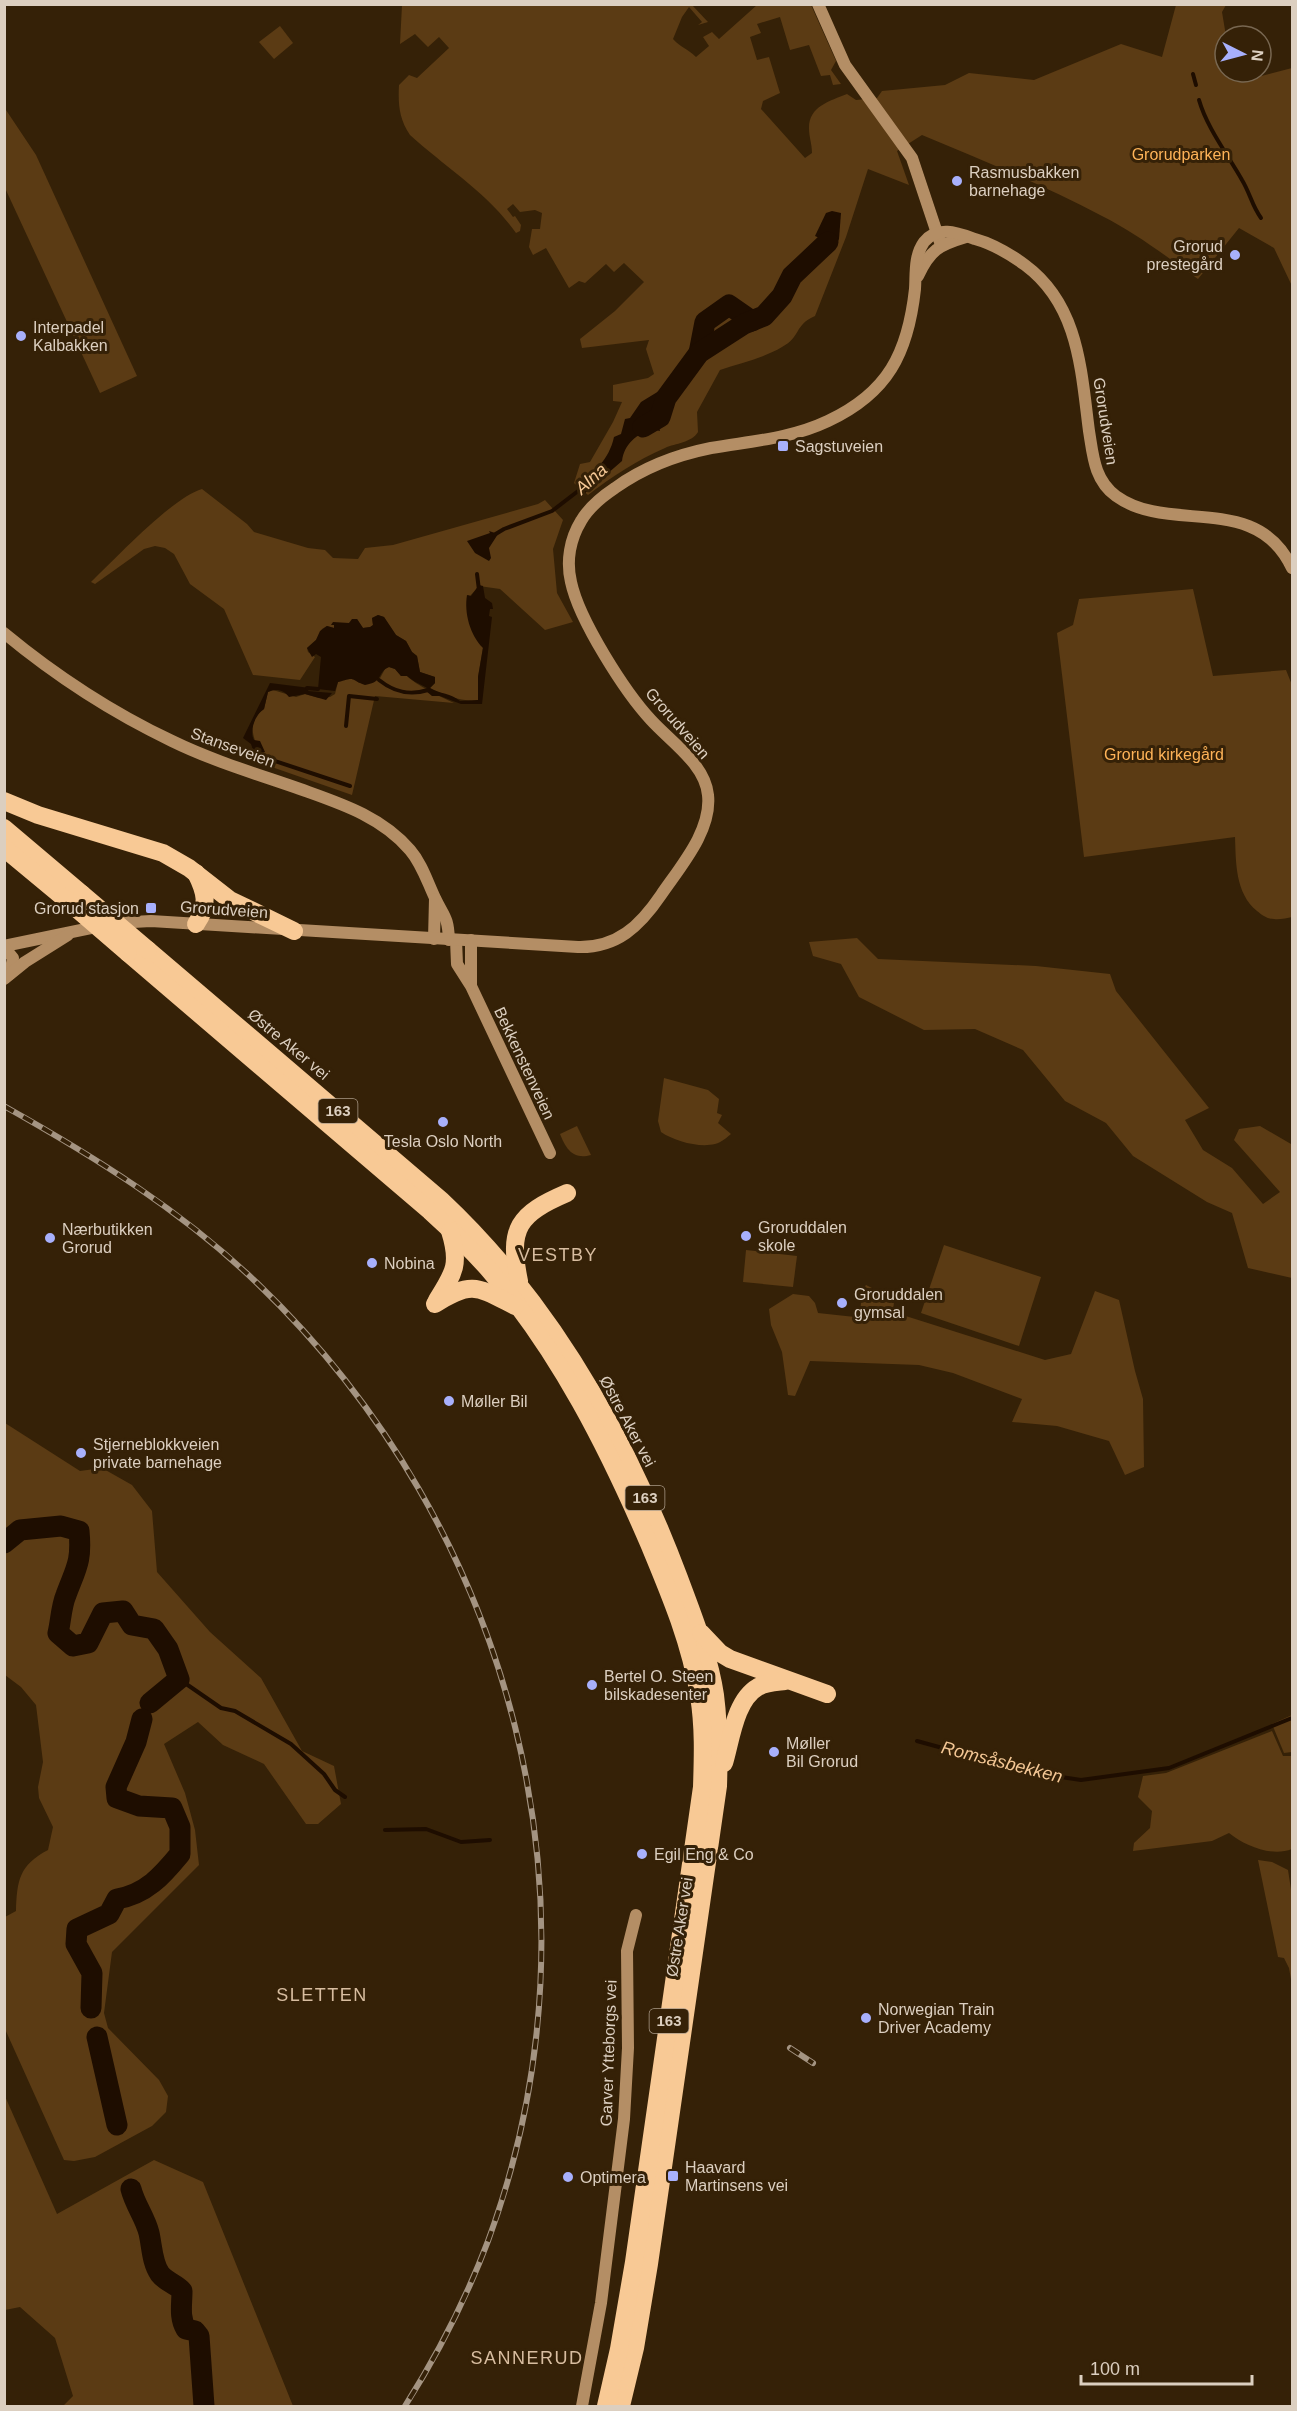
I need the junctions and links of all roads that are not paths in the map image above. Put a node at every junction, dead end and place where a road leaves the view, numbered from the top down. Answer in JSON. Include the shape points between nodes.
{"nodes":[{"id":1,"x":818,"y":4,"type":"edge"},
{"id":2,"x":939,"y":239,"type":"junction"},
{"id":3,"x":1293,"y":568,"type":"edge"},
{"id":4,"x":4,"y":633,"type":"edge"},
{"id":5,"x":4,"y":801,"type":"edge"},
{"id":6,"x":4,"y":828,"type":"edge"},
{"id":7,"x":4,"y":848,"type":"edge"},
{"id":8,"x":201,"y":878,"type":"junction"},
{"id":9,"x":435,"y":898,"type":"junction"},
{"id":10,"x":196,"y":924,"type":"junction"},
{"id":11,"x":294,"y":931,"type":"junction"},
{"id":12,"x":71,"y":932,"type":"junction"},
{"id":13,"x":434,"y":939,"type":"junction"},
{"id":14,"x":452,"y":940,"type":"junction"},
{"id":15,"x":471,"y":940,"type":"junction"},
{"id":16,"x":4,"y":946,"type":"edge"},
{"id":17,"x":7,"y":976,"type":"edge"},
{"id":18,"x":471,"y":986,"type":"junction"},
{"id":19,"x":550,"y":1153,"type":"dead end"},
{"id":20,"x":567,"y":1193,"type":"dead end"},
{"id":21,"x":449,"y":1229,"type":"junction"},
{"id":22,"x":519,"y":1283,"type":"junction"},
{"id":23,"x":520,"y":1309,"type":"junction"},
{"id":24,"x":698,"y":1631,"type":"junction"},
{"id":25,"x":787,"y":1680,"type":"junction"},
{"id":26,"x":827,"y":1694,"type":"dead end"},
{"id":27,"x":718,"y":1786,"type":"junction"},
{"id":28,"x":636,"y":1915,"type":"dead end"},
{"id":29,"x":582,"y":2406,"type":"edge"},
{"id":30,"x":606,"y":2406,"type":"edge"},
{"id":31,"x":621,"y":2406,"type":"edge"}],
"edges":[{"from":1,"to":2,"type":"street","via":[[845,65],[912,158]]},
{"from":2,"to":3,"type":"street","name":"Grorudveien","via":[[950,232],[1004,251],[1052,292],[1078,348],[1096,470],[1108,490],[1140,508],[1252,526],[1274,542]]},
{"from":2,"to":15,"type":"street","name":"Grorudveien","via":[[928,237],[918,253],[910,324],[901,353],[881,384],[854,407],[795,434],[698,451],[658,464],[607,493],[581,519],[569,556],[575,597],[634,699],[701,774],[709,798],[706,816],[692,848],[657,901],[640,922],[614,942],[587,948]]},
{"from":4,"to":9,"type":"street","name":"Stanseveien","via":[[73,686],[170,741],[340,803],[369,818],[410,850]]},
{"from":5,"to":8,"type":"highway","via":[[47,818],[140,844],[179,861]]},
{"from":6,"to":22,"type":"highway","name":"Østre Aker vei","number":"163","bridge":true,"via":[[441,1200]]},
{"from":7,"to":21,"type":"highway","name":"Østre Aker vei","number":"163","bridge":true},
{"from":8,"to":10,"type":"highway","via":[[206,908]]},
{"from":8,"to":11,"type":"highway","via":[[243,907]]},
{"from":9,"to":13,"type":"street","name":"Stanseveien"},
{"from":9,"to":14,"type":"street","name":"Stanseveien","via":[[447,917]]},
{"from":10,"to":11,"type":"street","name":"Grorudveien"},
{"from":10,"to":12,"type":"street","name":"Grorudveien","via":[[134,921]]},
{"from":11,"to":13,"type":"street","name":"Grorudveien"},
{"from":12,"to":16,"type":"street","name":"Grorudveien"},
{"from":12,"to":17,"type":"street","name":"Grorudveien"},
{"from":13,"to":14,"type":"street","name":"Grorudveien"},
{"from":14,"to":15,"type":"street","name":"Grorudveien"},
{"from":14,"to":18,"type":"street","name":"Bekkenstenveien","via":[[457,964]]},
{"from":15,"to":18,"type":"street","name":"Bekkenstenveien"},
{"from":16,"to":17,"type":"street","via":[[13,958]]},
{"from":18,"to":19,"type":"street","name":"Bekkenstenveien"},
{"from":20,"to":22,"type":"highway","via":[[534,1209],[518,1229],[514,1251]]},
{"from":21,"to":23,"type":"highway","name":"Østre Aker vei","number":"163"},
{"from":21,"to":23,"type":"highway","via":[[456,1251],[455,1268],[435,1304],[454,1291],[470,1288],[487,1291]]},
{"from":22,"to":24,"type":"highway","name":"Østre Aker vei","number":"163","via":[[580,1371],[624,1453],[672,1560]]},
{"from":23,"to":30,"type":"highway","name":"Østre Aker vei","number":"163","via":[[584,1409],[639,1521],[684,1634],[702,1728],[702,1787],[685,1914],[632,2272]]},
{"from":24,"to":25,"type":"highway","via":[[730,1659]]},
{"from":24,"to":27,"type":"highway","name":"Østre Aker vei","number":"163","via":[[714,1694]]},
{"from":25,"to":26,"type":"highway"},
{"from":25,"to":27,"type":"highway","via":[[765,1684],[746,1697]]},
{"from":27,"to":31,"type":"highway","name":"Østre Aker vei","number":"163","via":[[645,2285]]},
{"from":28,"to":29,"type":"street","name":"Garver Ytteborgs vei","via":[[627,1951],[624,2119],[602,2303]]}]}
